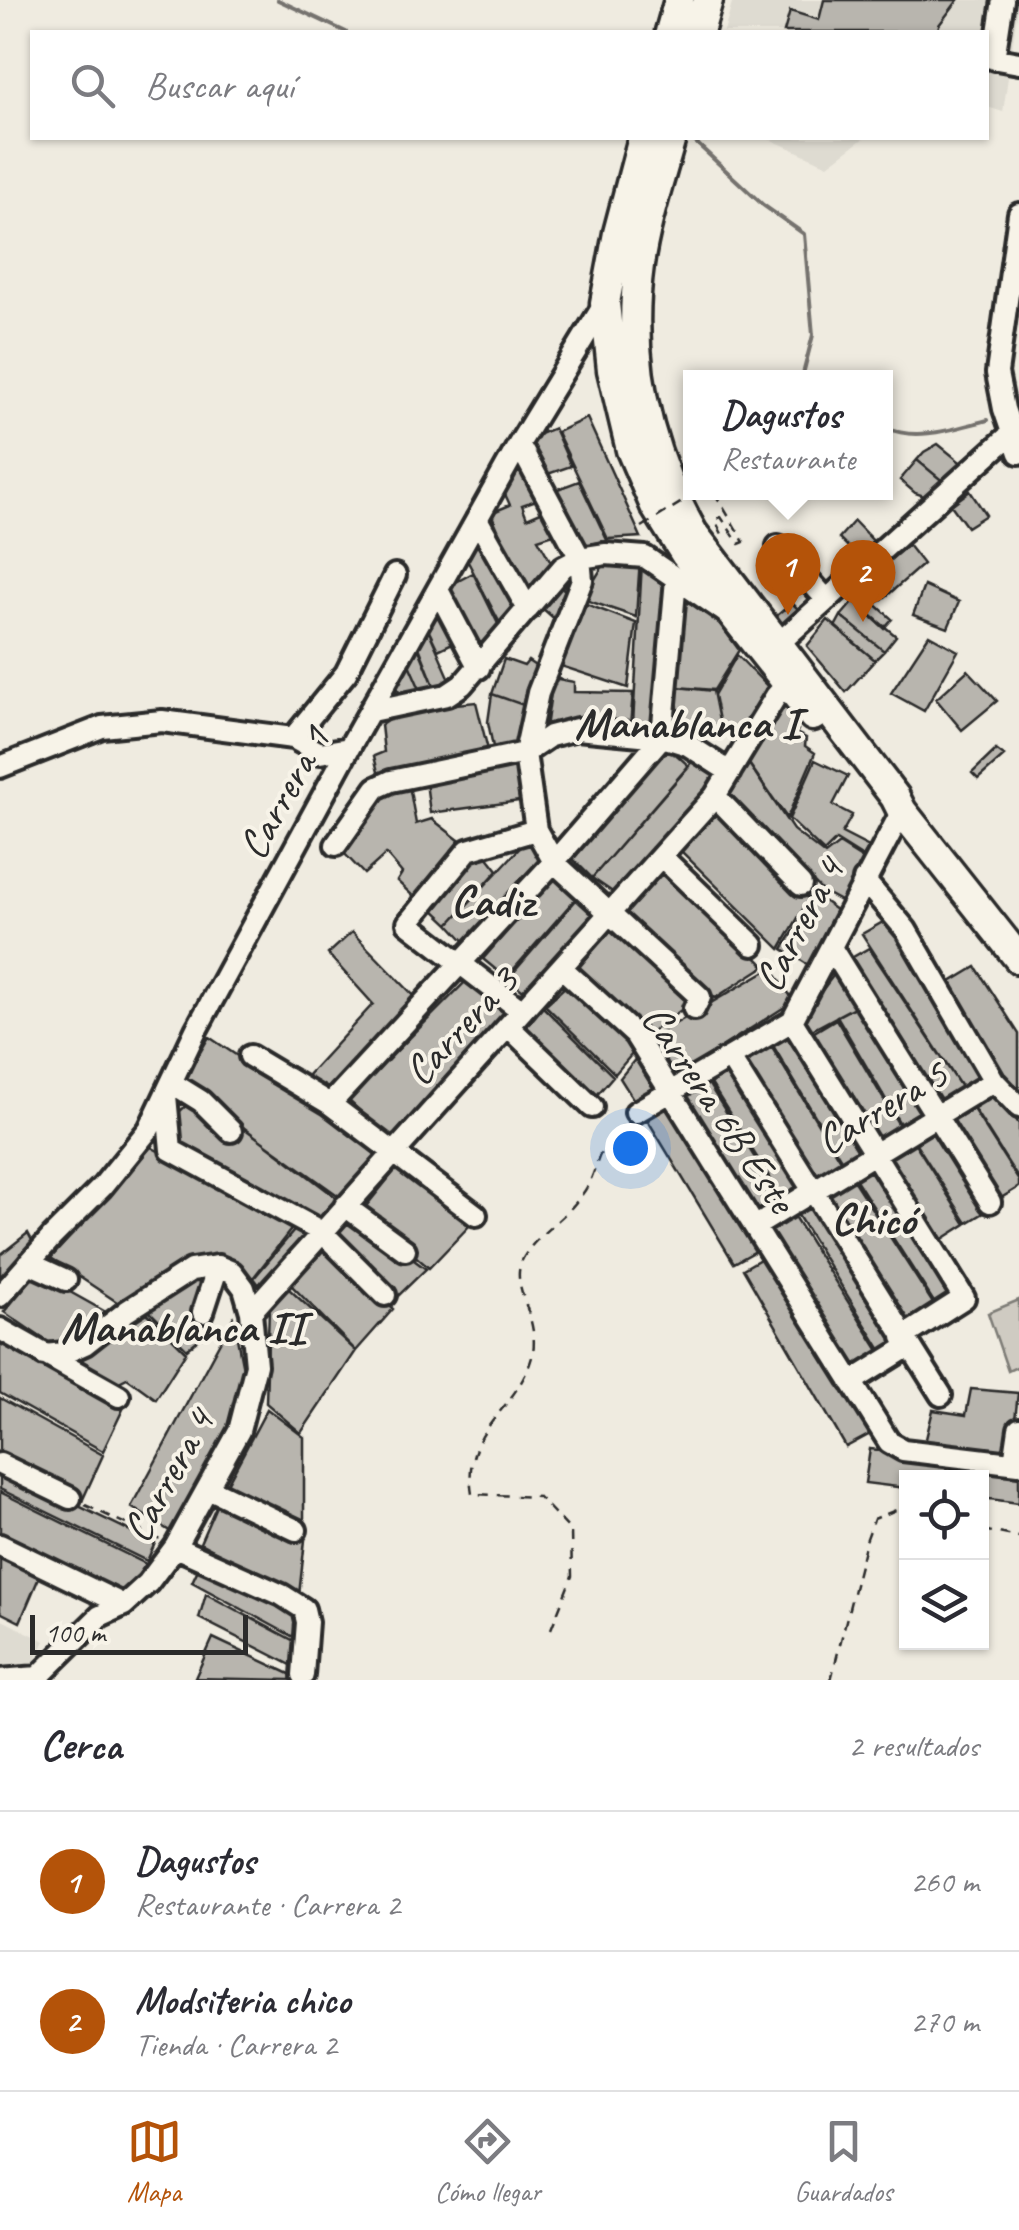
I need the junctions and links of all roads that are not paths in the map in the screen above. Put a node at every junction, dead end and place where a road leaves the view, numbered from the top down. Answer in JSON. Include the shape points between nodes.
{"nodes":[{"id":1,"x":679,"y":0,"type":"edge"},
{"id":2,"x":708,"y":0,"type":"edge"},
{"id":3,"x":1003,"y":0,"type":"edge"},
{"id":4,"x":671,"y":30,"type":"edge"},
{"id":5,"x":700,"y":30,"type":"edge"},
{"id":6,"x":990,"y":58,"type":"edge"},
{"id":7,"x":1019,"y":64,"type":"edge"},
{"id":8,"x":642,"y":140,"type":"edge"},
{"id":9,"x":670,"y":140,"type":"edge"},
{"id":10,"x":1019,"y":214,"type":"edge"},
{"id":11,"x":605,"y":303,"type":"junction"},
{"id":12,"x":1015,"y":443,"type":"edge"},
{"id":13,"x":519,"y":444,"type":"junction"},
{"id":14,"x":643,"y":451,"type":"junction"},
{"id":15,"x":476,"y":519,"type":"junction"},
{"id":16,"x":778,"y":546,"type":"dead end"},
{"id":17,"x":580,"y":558,"type":"junction"},
{"id":18,"x":395,"y":575,"type":"dead end"},
{"id":19,"x":676,"y":580,"type":"junction"},
{"id":20,"x":438,"y":592,"type":"junction"},
{"id":21,"x":827,"y":600,"type":"junction"},
{"id":22,"x":528,"y":609,"type":"junction"},
{"id":23,"x":732,"y":616,"type":"junction"},
{"id":24,"x":779,"y":644,"type":"junction"},
{"id":25,"x":479,"y":668,"type":"junction"},
{"id":26,"x":786,"y":685,"type":"junction"},
{"id":27,"x":371,"y":711,"type":"junction"},
{"id":28,"x":662,"y":737,"type":"junction"},
{"id":29,"x":293,"y":738,"type":"junction"},
{"id":30,"x":348,"y":748,"type":"junction"},
{"id":31,"x":525,"y":753,"type":"junction"},
{"id":32,"x":0,"y":766,"type":"edge"},
{"id":33,"x":730,"y":772,"type":"junction"},
{"id":34,"x":715,"y":796,"type":"junction"},
{"id":35,"x":902,"y":811,"type":"junction"},
{"id":36,"x":536,"y":830,"type":"junction"},
{"id":37,"x":336,"y":845,"type":"dead end"},
{"id":38,"x":661,"y":856,"type":"junction"},
{"id":39,"x":554,"y":862,"type":"junction"},
{"id":40,"x":864,"y":880,"type":"junction"},
{"id":41,"x":801,"y":885,"type":"dead end"},
{"id":42,"x":610,"y":914,"type":"junction"},
{"id":43,"x":752,"y":945,"type":"dead end"},
{"id":44,"x":832,"y":948,"type":"junction"},
{"id":45,"x":1019,"y":960,"type":"edge"},
{"id":46,"x":460,"y":964,"type":"junction"},
{"id":47,"x":562,"y":968,"type":"junction"},
{"id":48,"x":694,"y":1010,"type":"dead end"},
{"id":49,"x":516,"y":1019,"type":"junction"},
{"id":50,"x":792,"y":1021,"type":"junction"},
{"id":51,"x":250,"y":1056,"type":"dead end"},
{"id":52,"x":730,"y":1058,"type":"junction"},
{"id":53,"x":994,"y":1082,"type":"junction"},
{"id":54,"x":169,"y":1090,"type":"junction"},
{"id":55,"x":668,"y":1091,"type":"junction"},
{"id":56,"x":330,"y":1104,"type":"junction"},
{"id":57,"x":592,"y":1107,"type":"dead end"},
{"id":58,"x":1019,"y":1107,"type":"edge"},
{"id":59,"x":636,"y":1112,"type":"road end"},
{"id":60,"x":936,"y":1117,"type":"junction"},
{"id":61,"x":232,"y":1131,"type":"dead end"},
{"id":62,"x":394,"y":1151,"type":"junction"},
{"id":63,"x":874,"y":1154,"type":"junction"},
{"id":64,"x":813,"y":1192,"type":"junction"},
{"id":65,"x":990,"y":1202,"type":"dead end"},
{"id":66,"x":346,"y":1206,"type":"junction"},
{"id":67,"x":476,"y":1215,"type":"dead end"},
{"id":68,"x":756,"y":1226,"type":"junction"},
{"id":69,"x":322,"y":1232,"type":"junction"},
{"id":70,"x":405,"y":1250,"type":"dead end"},
{"id":71,"x":29,"y":1263,"type":"junction"},
{"id":72,"x":218,"y":1266,"type":"junction"},
{"id":73,"x":66,"y":1280,"type":"dead end"},
{"id":74,"x":385,"y":1295,"type":"dead end"},
{"id":75,"x":0,"y":1296,"type":"edge"},
{"id":76,"x":203,"y":1312,"type":"dead end"},
{"id":77,"x":251,"y":1312,"type":"junction"},
{"id":78,"x":0,"y":1329,"type":"edge"},
{"id":79,"x":906,"y":1341,"type":"junction"},
{"id":80,"x":44,"y":1354,"type":"junction"},
{"id":81,"x":851,"y":1382,"type":"junction"},
{"id":82,"x":941,"y":1394,"type":"dead end"},
{"id":83,"x":119,"y":1396,"type":"dead end"},
{"id":84,"x":1019,"y":1429,"type":"edge"},
{"id":85,"x":0,"y":1464,"type":"edge"},
{"id":86,"x":1017,"y":1464,"type":"edge"},
{"id":87,"x":208,"y":1488,"type":"junction"},
{"id":88,"x":70,"y":1498,"type":"road end"},
{"id":89,"x":296,"y":1530,"type":"dead end"},
{"id":90,"x":0,"y":1544,"type":"edge"},
{"id":91,"x":176,"y":1547,"type":"junction"},
{"id":92,"x":124,"y":1606,"type":"junction"},
{"id":93,"x":303,"y":1675,"type":"dead end"},
{"id":94,"x":36,"y":1678,"type":"edge"},
{"id":95,"x":0,"y":1680,"type":"edge"}],
"edges":[{"from":1,"to":4,"type":"main road"},
{"from":2,"to":5,"type":"main road"},
{"from":3,"to":6,"type":"street"},
{"from":6,"to":7,"type":"street"},
{"from":8,"to":11,"type":"main road"},
{"from":9,"to":14,"type":"main road","via":[[639,263],[634,324]]},
{"from":10,"to":12,"type":"street","via":[[997,372]]},
{"from":11,"to":13,"type":"street","name":"Carrera 1"},
{"from":11,"to":14,"type":"main road","via":[[612,370]]},
{"from":12,"to":21,"type":"street"},
{"from":13,"to":15,"type":"street","name":"Carrera 1"},
{"from":13,"to":17,"type":"street"},
{"from":14,"to":23,"type":"main road","via":[[655,506]]},
{"from":14,"to":24,"type":"main road","via":[[692,533]]},
{"from":15,"to":20,"type":"street","name":"Carrera 1"},
{"from":15,"to":22,"type":"street"},
{"from":16,"to":21,"type":"street"},
{"from":17,"to":19,"type":"street","via":[[644,557]]},
{"from":17,"to":22,"type":"street","via":[[563,567]]},
{"from":17,"to":31,"type":"street","via":[[582,580],[538,693]]},
{"from":18,"to":29,"type":"street","via":[[346,672]]},
{"from":19,"to":23,"type":"street"},
{"from":19,"to":28,"type":"street"},
{"from":20,"to":25,"type":"street"},
{"from":20,"to":27,"type":"street","name":"Carrera 1"},
{"from":21,"to":24,"type":"street"},
{"from":22,"to":25,"type":"street"},
{"from":23,"to":26,"type":"main road"},
{"from":24,"to":35,"type":"main road"},
{"from":25,"to":27,"type":"street","via":[[447,695]]},
{"from":26,"to":33,"type":"street","name":"Carrera 3"},
{"from":26,"to":35,"type":"main road","via":[[887,804]]},
{"from":27,"to":30,"type":"street","name":"Carrera 1"},
{"from":28,"to":31,"type":"street","via":[[577,729]]},
{"from":28,"to":33,"type":"street"},
{"from":28,"to":39,"type":"street"},
{"from":29,"to":30,"type":"street","via":[[320,753]]},
{"from":29,"to":32,"type":"street","via":[[162,721],[117,725]]},
{"from":30,"to":54,"type":"street","name":"Carrera 1"},
{"from":31,"to":36,"type":"street"},
{"from":31,"to":37,"type":"street","via":[[376,788]]},
{"from":33,"to":34,"type":"street","name":"Carrera 3"},
{"from":34,"to":38,"type":"street","name":"Carrera 3"},
{"from":34,"to":41,"type":"street"},
{"from":35,"to":40,"type":"street","name":"Carrera 4"},
{"from":35,"to":45,"type":"main road"},
{"from":36,"to":39,"type":"street"},
{"from":36,"to":46,"type":"street","via":[[468,850],[408,923]]},
{"from":38,"to":42,"type":"street","name":"Carrera 3"},
{"from":38,"to":43,"type":"street"},
{"from":39,"to":42,"type":"street"},
{"from":39,"to":46,"type":"street"},
{"from":40,"to":44,"type":"street","name":"Carrera 4"},
{"from":40,"to":53,"type":"street","via":[[906,930]]},
{"from":42,"to":47,"type":"street","name":"Carrera 3"},
{"from":42,"to":48,"type":"street","via":[[700,997]]},
{"from":44,"to":50,"type":"street","name":"Carrera 4"},
{"from":44,"to":60,"type":"street"},
{"from":46,"to":49,"type":"street"},
{"from":46,"to":56,"type":"street"},
{"from":47,"to":49,"type":"street","name":"Carrera 3"},
{"from":47,"to":55,"type":"street","name":"Carrera 6B Este","via":[[635,1035]]},
{"from":49,"to":57,"type":"street"},
{"from":49,"to":62,"type":"street","name":"Carrera 3"},
{"from":50,"to":52,"type":"street","name":"Carrera 4"},
{"from":50,"to":63,"type":"street"},
{"from":51,"to":56,"type":"street"},
{"from":52,"to":55,"type":"street","name":"Carrera 4"},
{"from":52,"to":64,"type":"street"},
{"from":53,"to":58,"type":"street"},
{"from":53,"to":60,"type":"street","name":"Carrera 5"},
{"from":54,"to":61,"type":"street","via":[[201,1101]]},
{"from":54,"to":69,"type":"street","via":[[171,1150]]},
{"from":54,"to":71,"type":"street","name":"Carrera 1","via":[[149,1129]]},
{"from":55,"to":59,"type":"street","name":"Carrera 4"},
{"from":55,"to":68,"type":"street","name":"Carrera 6B Este"},
{"from":56,"to":62,"type":"street"},
{"from":60,"to":63,"type":"street","name":"Carrera 5"},
{"from":60,"to":65,"type":"street"},
{"from":62,"to":66,"type":"street","name":"Carrera 3"},
{"from":62,"to":67,"type":"street"},
{"from":63,"to":64,"type":"street","name":"Carrera 5"},
{"from":63,"to":79,"type":"street","via":[[964,1298]]},
{"from":64,"to":68,"type":"street","name":"Carrera 5"},
{"from":64,"to":79,"type":"street"},
{"from":66,"to":69,"type":"street","name":"Carrera 3"},
{"from":66,"to":70,"type":"street"},
{"from":68,"to":81,"type":"street","name":"Carrera 6B Este"},
{"from":69,"to":74,"type":"street"},
{"from":69,"to":77,"type":"street","name":"Carrera 3"},
{"from":71,"to":73,"type":"street"},
{"from":71,"to":75,"type":"street","name":"Carrera 1"},
{"from":72,"to":76,"type":"street"},
{"from":72,"to":77,"type":"street","name":"Carrera 4","via":[[244,1288]]},
{"from":72,"to":80,"type":"street","via":[[191,1270],[86,1344]]},
{"from":77,"to":87,"type":"street","name":"Carrera 4","via":[[256,1365],[239,1431]]},
{"from":78,"to":80,"type":"street"},
{"from":79,"to":81,"type":"street"},
{"from":79,"to":82,"type":"street"},
{"from":80,"to":83,"type":"street"},
{"from":81,"to":86,"type":"street","name":"Carrera 6B Este","via":[[877,1428],[903,1450]]},
{"from":84,"to":86,"type":"street"},
{"from":85,"to":88,"type":"street"},
{"from":87,"to":89,"type":"street"},
{"from":87,"to":91,"type":"street","name":"Carrera 4"},
{"from":90,"to":92,"type":"street"},
{"from":91,"to":92,"type":"street","name":"Carrera 4"},
{"from":91,"to":93,"type":"street","via":[[304,1609]]},
{"from":92,"to":94,"type":"street","name":"Carrera 4","via":[[100,1616]]},
{"from":94,"to":95,"type":"street"}]}
